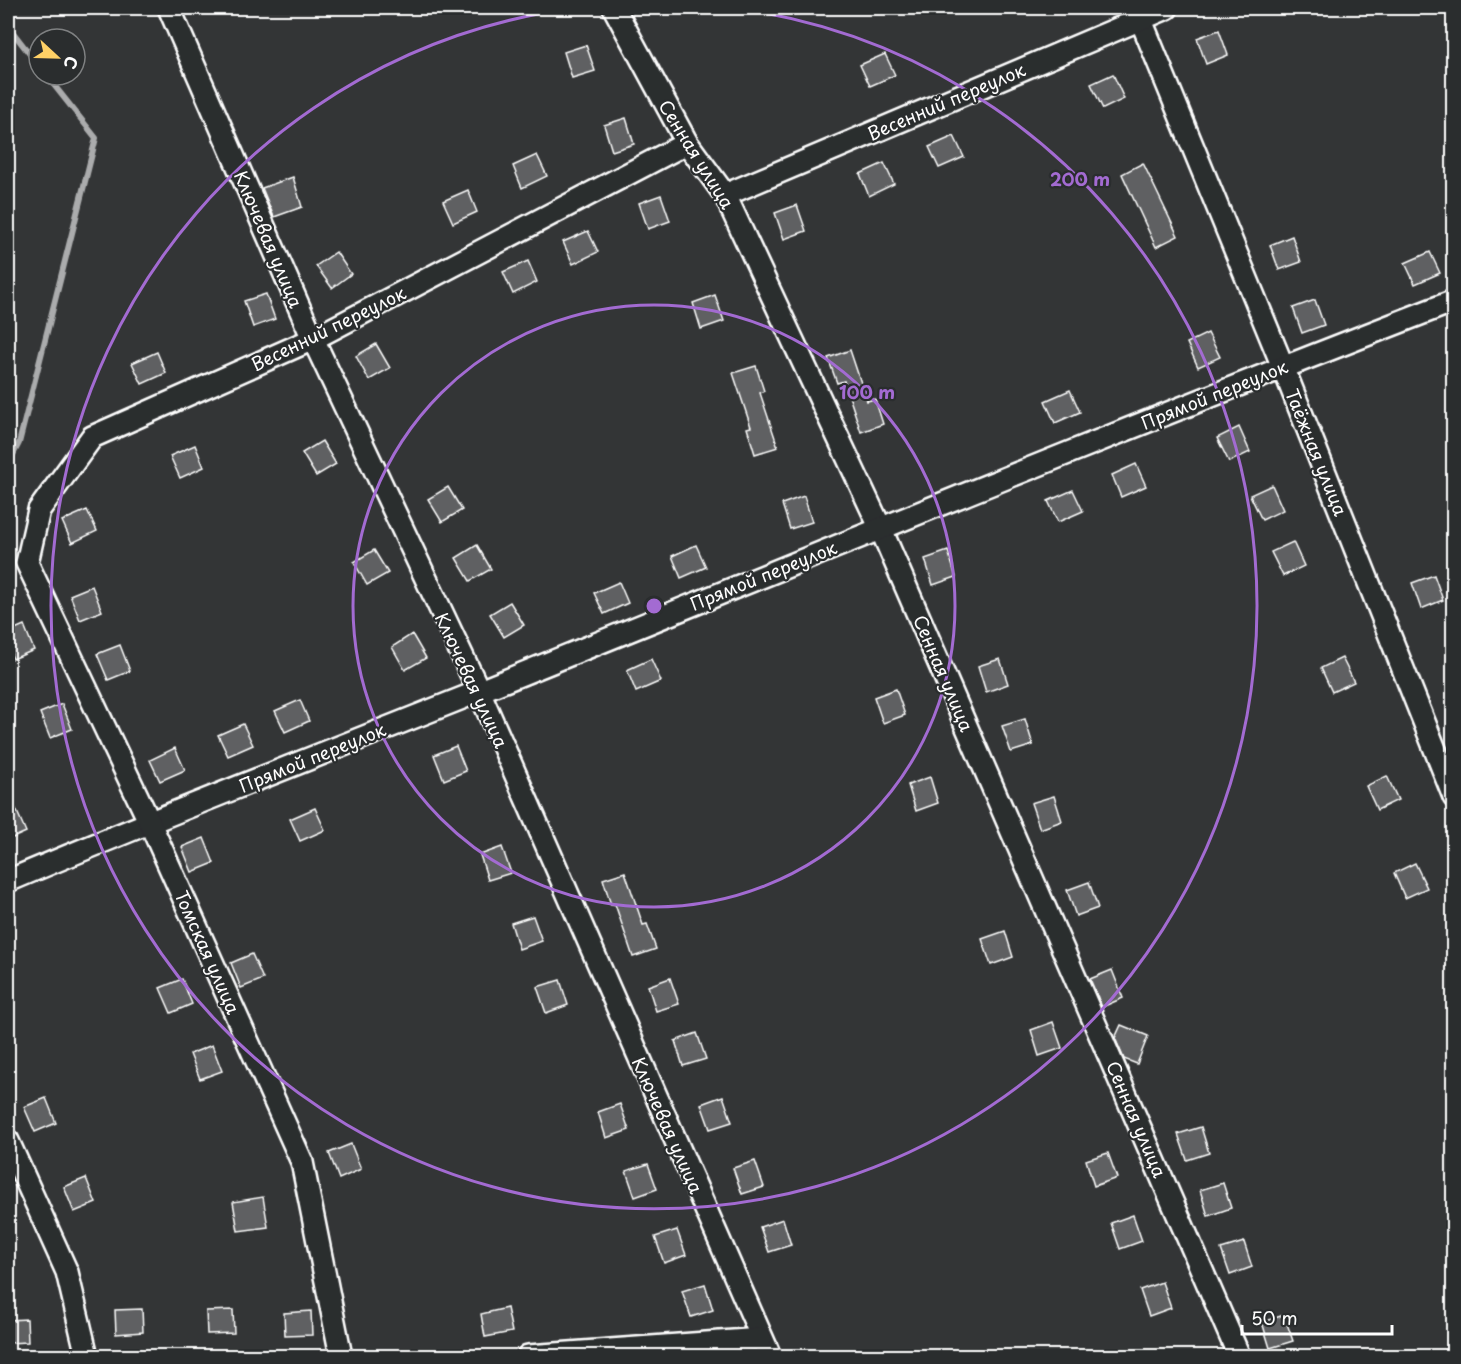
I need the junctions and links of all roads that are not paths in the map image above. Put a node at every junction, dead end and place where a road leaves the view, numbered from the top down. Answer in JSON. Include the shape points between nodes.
{"nodes":[{"id":1,"x":168,"y":8,"type":"edge"},
{"id":2,"x":614,"y":8,"type":"edge"},
{"id":3,"x":1167,"y":8,"type":"edge"},
{"id":4,"x":1138,"y":13,"type":"edge"},
{"id":5,"x":687,"y":143,"type":"junction"},
{"id":6,"x":725,"y":195,"type":"junction"},
{"id":7,"x":1454,"y":301,"type":"edge"},
{"id":8,"x":313,"y":339,"type":"junction"},
{"id":9,"x":1283,"y":367,"type":"junction"},
{"id":10,"x":880,"y":527,"type":"junction"},
{"id":11,"x":27,"y":563,"type":"joint"},
{"id":12,"x":478,"y":691,"type":"junction"},
{"id":13,"x":1454,"y":797,"type":"edge"},
{"id":14,"x":149,"y":821,"type":"junction"},
{"id":15,"x":8,"y":881,"type":"edge"},
{"id":16,"x":8,"y":1141,"type":"edge"},
{"id":17,"x":766,"y":1348,"type":"edge"},
{"id":18,"x":87,"y":1356,"type":"edge"},
{"id":19,"x":341,"y":1356,"type":"edge"},
{"id":20,"x":528,"y":1356,"type":"edge"},
{"id":21,"x":1239,"y":1356,"type":"edge"}],
"edges":[{"from":1,"to":8,"type":"street","name":"Ключевая улица"},
{"from":2,"to":5,"type":"street","name":"Сенная улица"},
{"from":3,"to":4,"type":"street","name":"Весенний переулок"},
{"from":4,"to":6,"type":"street","name":"Весенний переулок"},
{"from":4,"to":9,"type":"street","name":"Таёжная улица"},
{"from":5,"to":6,"type":"street","name":"Сенная улица"},
{"from":5,"to":8,"type":"street","name":"Весенний переулок"},
{"from":6,"to":10,"type":"street","name":"Сенная улица"},
{"from":7,"to":9,"type":"street","name":"Прямой переулок"},
{"from":8,"to":11,"type":"street","name":"Весенний переулок","via":[[92,437],[39,510]]},
{"from":8,"to":12,"type":"street","name":"Ключевая улица"},
{"from":9,"to":10,"type":"street","name":"Прямой переулок"},
{"from":9,"to":13,"type":"street","name":"Таёжная улица"},
{"from":10,"to":12,"type":"street","name":"Прямой переулок"},
{"from":10,"to":21,"type":"street","name":"Сенная улица"},
{"from":11,"to":14,"type":"street","name":"Томская улица"},
{"from":12,"to":14,"type":"street","name":"Прямой переулок"},
{"from":12,"to":17,"type":"street","name":"Ключевая улица"},
{"from":14,"to":15,"type":"street","name":"Прямой переулок"},
{"from":14,"to":19,"type":"street","name":"Томская улица","via":[[302,1162]]},
{"from":16,"to":18,"type":"street","via":[[67,1272]]},
{"from":17,"to":20,"type":"street"}]}
